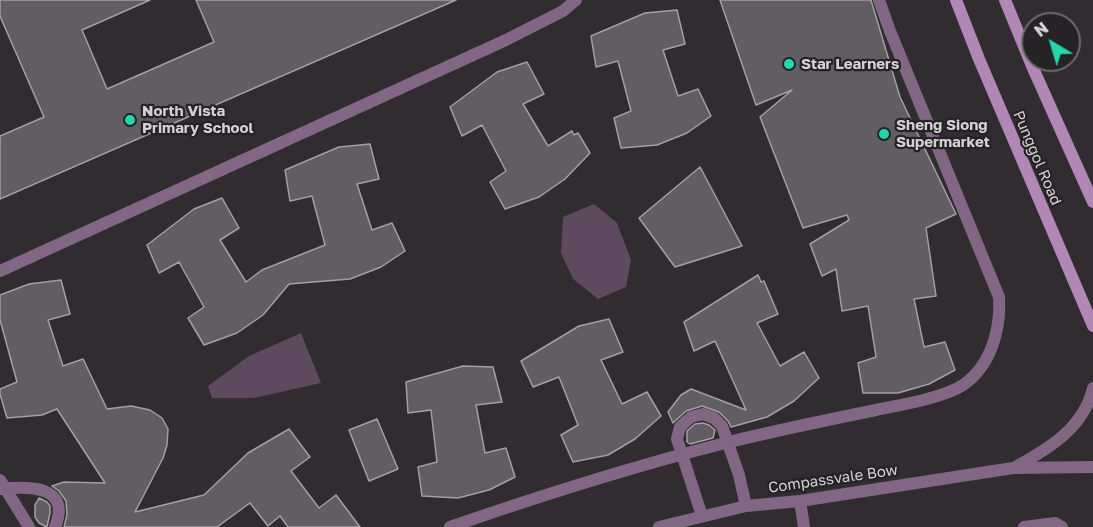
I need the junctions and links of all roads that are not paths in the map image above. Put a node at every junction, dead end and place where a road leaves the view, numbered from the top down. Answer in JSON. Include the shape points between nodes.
{"nodes":[{"id":1,"x":576,"y":0,"type":"edge"},
{"id":2,"x":879,"y":0,"type":"edge"},
{"id":3,"x":956,"y":0,"type":"edge"},
{"id":4,"x":1005,"y":0,"type":"edge"},
{"id":5,"x":1093,"y":202,"type":"edge"},
{"id":6,"x":0,"y":271,"type":"edge"},
{"id":7,"x":1093,"y":326,"type":"edge"},
{"id":8,"x":1093,"y":388,"type":"edge"},
{"id":9,"x":728,"y":443,"type":"junction"},
{"id":10,"x":681,"y":456,"type":"junction"},
{"id":11,"x":1093,"y":467,"type":"edge"},
{"id":12,"x":1013,"y":468,"type":"junction"},
{"id":13,"x":1,"y":486,"type":"edge"},
{"id":14,"x":800,"y":501,"type":"junction"},
{"id":15,"x":746,"y":506,"type":"junction"},
{"id":16,"x":702,"y":516,"type":"junction"},
{"id":17,"x":28,"y":527,"type":"edge"},
{"id":18,"x":55,"y":527,"type":"edge"},
{"id":19,"x":450,"y":527,"type":"edge"},
{"id":20,"x":659,"y":527,"type":"edge"},
{"id":21,"x":804,"y":527,"type":"edge"},
{"id":22,"x":1024,"y":527,"type":"edge"},
{"id":23,"x":1062,"y":527,"type":"edge"}],
"edges":[{"from":1,"to":6,"type":"street","via":[[563,12],[506,40]]},
{"from":2,"to":9,"type":"street","via":[[999,297],[998,330],[975,376],[961,387],[921,401]]},
{"from":3,"to":7,"type":"main road","name":"Punggol Road"},
{"from":4,"to":5,"type":"main road"},
{"from":8,"to":12,"type":"street","name":"Compassvale Bow","via":[[1090,402],[1070,430],[1043,452]]},
{"from":9,"to":10,"type":"street"},
{"from":9,"to":10,"type":"street","via":[[722,426],[714,418],[703,414],[691,417],[680,427],[676,440]]},
{"from":9,"to":15,"type":"street"},
{"from":10,"to":16,"type":"street"},
{"from":10,"to":19,"type":"street","via":[[546,493]]},
{"from":11,"to":12,"type":"street","name":"Compassvale Bow"},
{"from":12,"to":14,"type":"street","name":"Compassvale Bow"},
{"from":13,"to":17,"type":"street"},
{"from":13,"to":18,"type":"street","via":[[46,490],[56,500],[59,516]]},
{"from":14,"to":15,"type":"street","name":"Compassvale Bow"},
{"from":14,"to":21,"type":"street"},
{"from":15,"to":16,"type":"street","name":"Compassvale Bow"},
{"from":16,"to":20,"type":"street","name":"Compassvale Bow"},
{"from":22,"to":23,"type":"street","via":[[1054,523]]}]}
